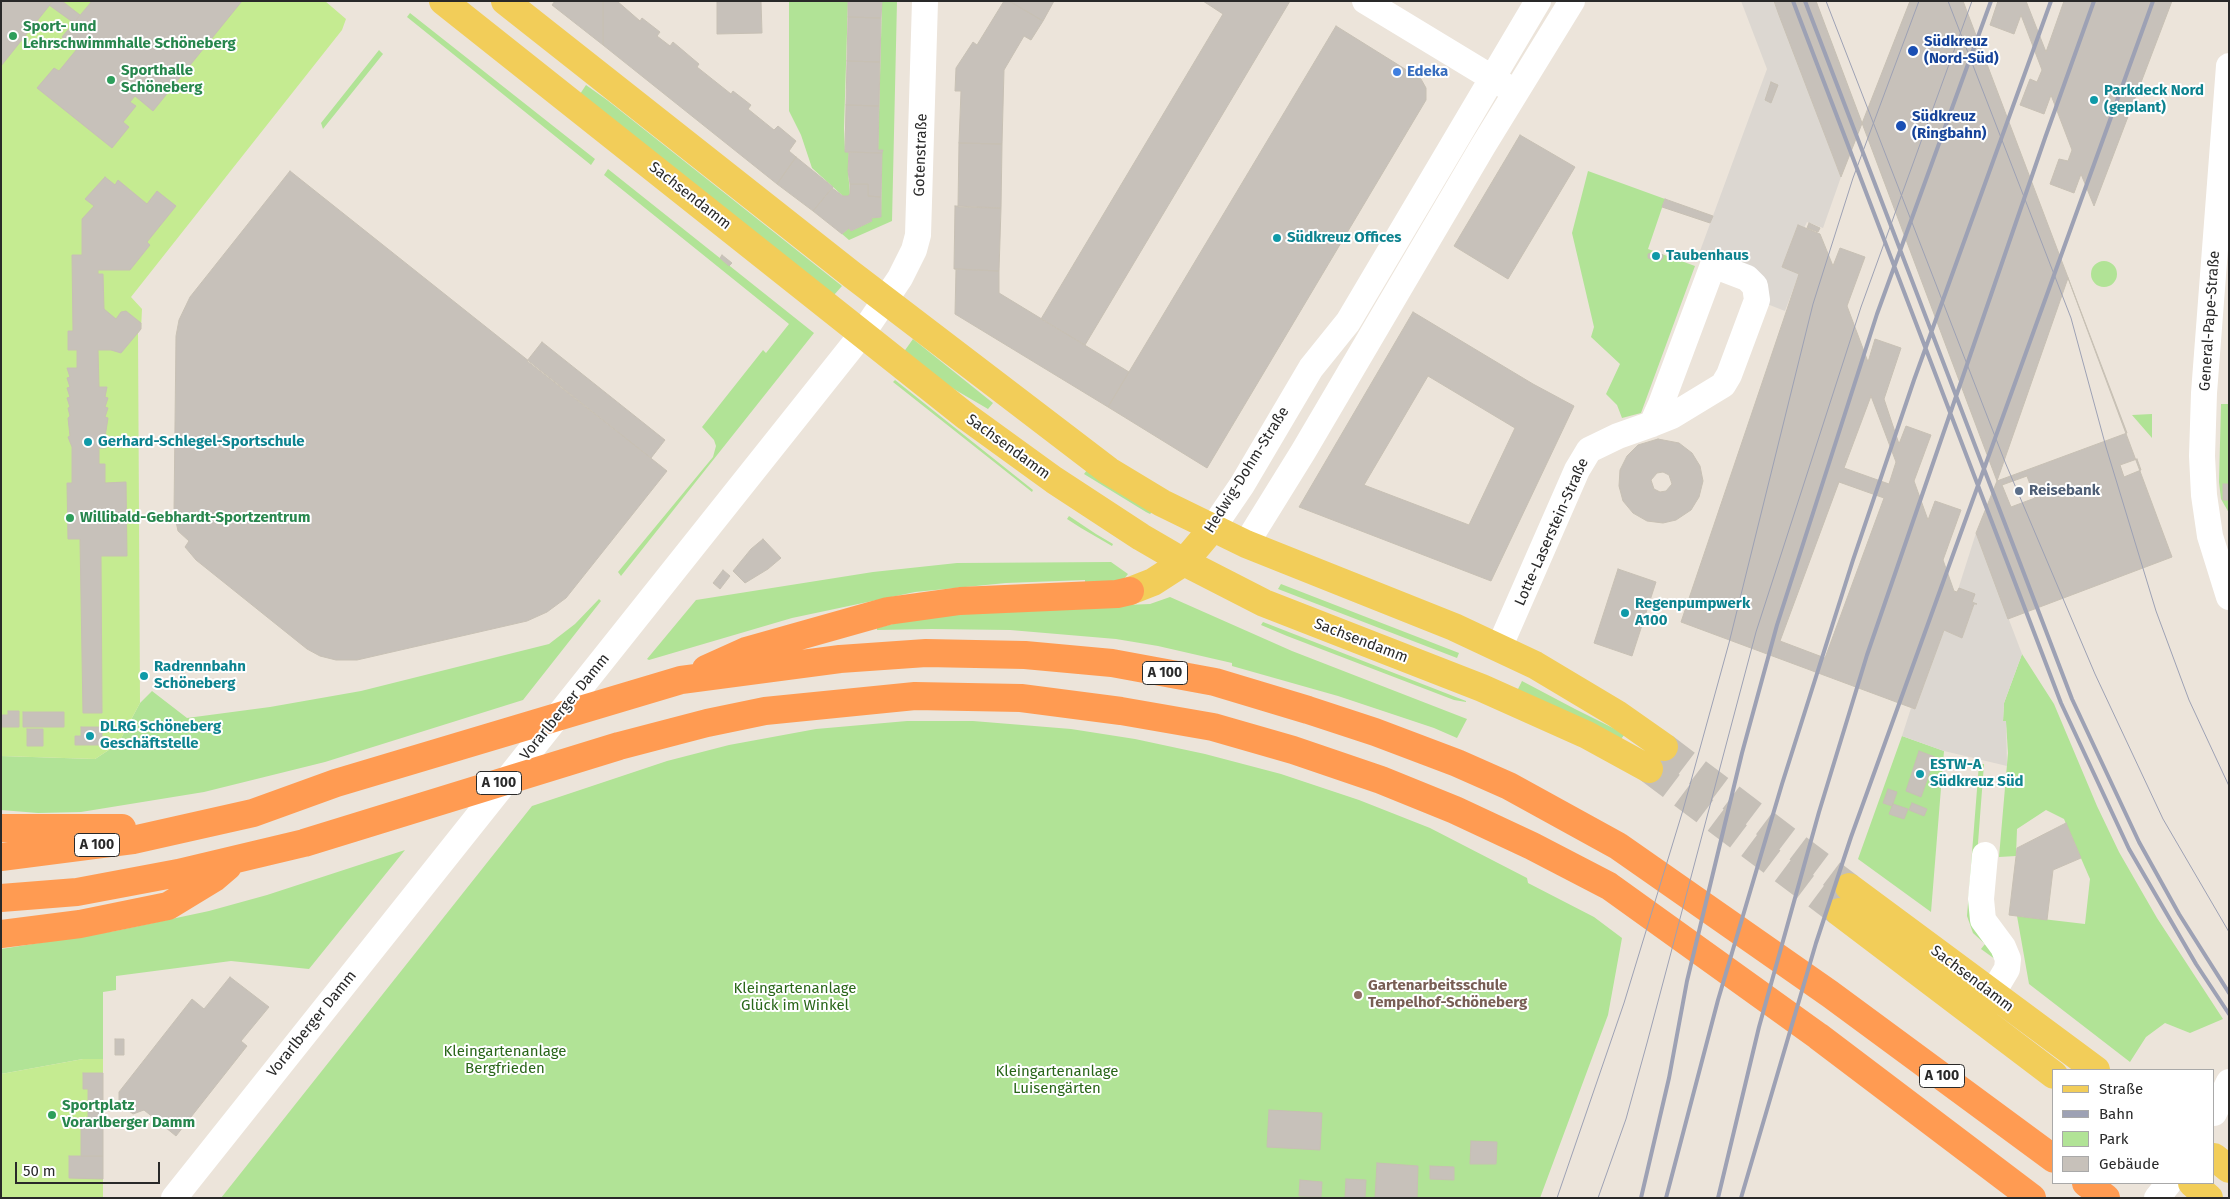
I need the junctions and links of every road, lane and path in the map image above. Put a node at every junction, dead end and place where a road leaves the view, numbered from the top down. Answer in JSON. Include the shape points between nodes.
{"nodes":[{"id":1,"x":443,"y":1,"type":"edge"},
{"id":2,"x":505,"y":1,"type":"edge"},
{"id":3,"x":925,"y":1,"type":"edge"},
{"id":4,"x":1365,"y":1,"type":"edge"},
{"id":5,"x":1538,"y":1,"type":"edge"},
{"id":6,"x":1572,"y":1,"type":"edge"},
{"id":7,"x":2229,"y":66,"type":"edge"},
{"id":8,"x":1492,"y":79,"type":"junction"},
{"id":9,"x":1516,"y":93,"type":"junction"},
{"id":10,"x":885,"y":300,"type":"junction"},
{"id":11,"x":862,"y":334,"type":"junction"},
{"id":12,"x":1652,"y":424,"type":"junction"},
{"id":13,"x":1212,"y":529,"type":"junction"},
{"id":14,"x":1246,"y":544,"type":"junction"},
{"id":15,"x":1184,"y":562,"type":"junction"},
{"id":16,"x":2226,"y":582,"type":"edge"},
{"id":17,"x":1130,"y":591,"type":"joint"},
{"id":18,"x":1499,"y":648,"type":"junction"},
{"id":19,"x":681,"y":680,"type":"junction"},
{"id":20,"x":1482,"y":688,"type":"junction"},
{"id":21,"x":1,"y":828,"type":"edge"},
{"id":22,"x":191,"y":828,"type":"junction"},
{"id":23,"x":1985,"y":855,"type":"dead end"},
{"id":24,"x":1,"y":857,"type":"edge"},
{"id":25,"x":235,"y":860,"type":"junction"},
{"id":26,"x":1,"y":898,"type":"edge"},
{"id":27,"x":1,"y":934,"type":"edge"},
{"id":28,"x":1992,"y":994,"type":"junction"},
{"id":29,"x":2095,"y":1069,"type":"edge"},
{"id":30,"x":2052,"y":1073,"type":"edge"},
{"id":31,"x":2229,"y":1082,"type":"edge"},
{"id":32,"x":2215,"y":1111,"type":"edge"},
{"id":33,"x":2052,"y":1158,"type":"edge"},
{"id":34,"x":2215,"y":1158,"type":"edge"},
{"id":35,"x":2229,"y":1169,"type":"edge"},
{"id":36,"x":2087,"y":1184,"type":"edge"},
{"id":37,"x":2168,"y":1184,"type":"edge"},
{"id":38,"x":2193,"y":1184,"type":"edge"},
{"id":39,"x":174,"y":1198,"type":"edge"},
{"id":40,"x":2032,"y":1198,"type":"edge"},
{"id":41,"x":2106,"y":1198,"type":"edge"},
{"id":42,"x":2157,"y":1198,"type":"edge"},
{"id":43,"x":2209,"y":1198,"type":"edge"}],
"edges":[{"from":1,"to":11,"type":"main road","name":"Sachsendamm"},
{"from":2,"to":10,"type":"main road","name":"Sachsendamm"},
{"from":3,"to":10,"type":"street","name":"Gotenstraße","via":[[918,235],[908,264]]},
{"from":4,"to":8,"type":"street"},
{"from":5,"to":8,"type":"street","name":"Hedwig-Dohm-Straße"},
{"from":6,"to":9,"type":"street"},
{"from":7,"to":16,"type":"street","name":"General-Pape-Straße","via":[[2202,436],[2206,517]]},
{"from":8,"to":9,"type":"street"},
{"from":8,"to":13,"type":"street","name":"Hedwig-Dohm-Straße","via":[[1348,322],[1311,368],[1242,485]]},
{"from":9,"to":14,"type":"street"},
{"from":10,"to":11,"type":"street","name":"Gotenstraße"},
{"from":10,"to":13,"type":"main road","name":"Sachsendamm","via":[[1109,471]]},
{"from":11,"to":15,"type":"main road","name":"Sachsendamm","via":[[967,417],[1054,480]]},
{"from":11,"to":39,"type":"street","name":"Vorarlberger Damm"},
{"from":12,"to":12,"type":"street","name":"Lotte-Laserstein-Straße","via":[[1672,416],[1723,385],[1756,300],[1755,286],[1747,278],[1713,265]]},
{"from":12,"to":18,"type":"street","name":"Lotte-Laserstein-Straße","via":[[1589,450]]},
{"from":13,"to":14,"type":"main road","name":"Sachsendamm"},
{"from":13,"to":15,"type":"main road","name":"Hedwig-Dohm-Straße"},
{"from":14,"to":15,"type":"main road","name":"Hedwig-Dohm-Straße"},
{"from":14,"to":18,"type":"main road","name":"Sachsendamm"},
{"from":15,"to":17,"type":"main road","via":[[1153,582]]},
{"from":15,"to":20,"type":"main road","name":"Sachsendamm","via":[[1270,606]]},
{"from":17,"to":19,"type":"highway","via":[[960,601],[888,611],[746,651]]},
{"from":18,"to":20,"type":"main road"},
{"from":18,"to":20,"type":"main road","name":"Sachsendamm","via":[[1590,697],[1656,758],[1580,731]]},
{"from":19,"to":22,"type":"highway","number":"A 100","via":[[355,778],[253,813]]},
{"from":19,"to":33,"type":"highway","number":"A 100","via":[[888,655],[1024,655],[1112,663],[1215,682],[1375,732],[1509,786],[1618,846],[1830,994]]},
{"from":21,"to":22,"type":"highway"},
{"from":22,"to":24,"type":"highway","number":"A 100","via":[[89,847]]},
{"from":23,"to":28,"type":"street","via":[[1983,920],[2008,959],[2007,970]]},
{"from":25,"to":26,"type":"highway","number":"A 100","via":[[77,892]]},
{"from":25,"to":27,"type":"highway","via":[[214,878],[168,906],[80,924]]},
{"from":25,"to":40,"type":"highway","number":"A 100","via":[[304,843],[619,746],[765,711],[915,696],[1021,698],[1213,727],[1382,780],[1532,846],[1609,886],[1818,1036]]},
{"from":28,"to":29,"type":"main road","name":"Sachsendamm"},
{"from":28,"to":30,"type":"main road","name":"Sachsendamm","via":[[1844,899]]},
{"from":31,"to":32,"type":"street"},
{"from":34,"to":35,"type":"main road"},
{"from":36,"to":41,"type":"highway"},
{"from":37,"to":42,"type":"street"},
{"from":38,"to":43,"type":"main road"}]}
